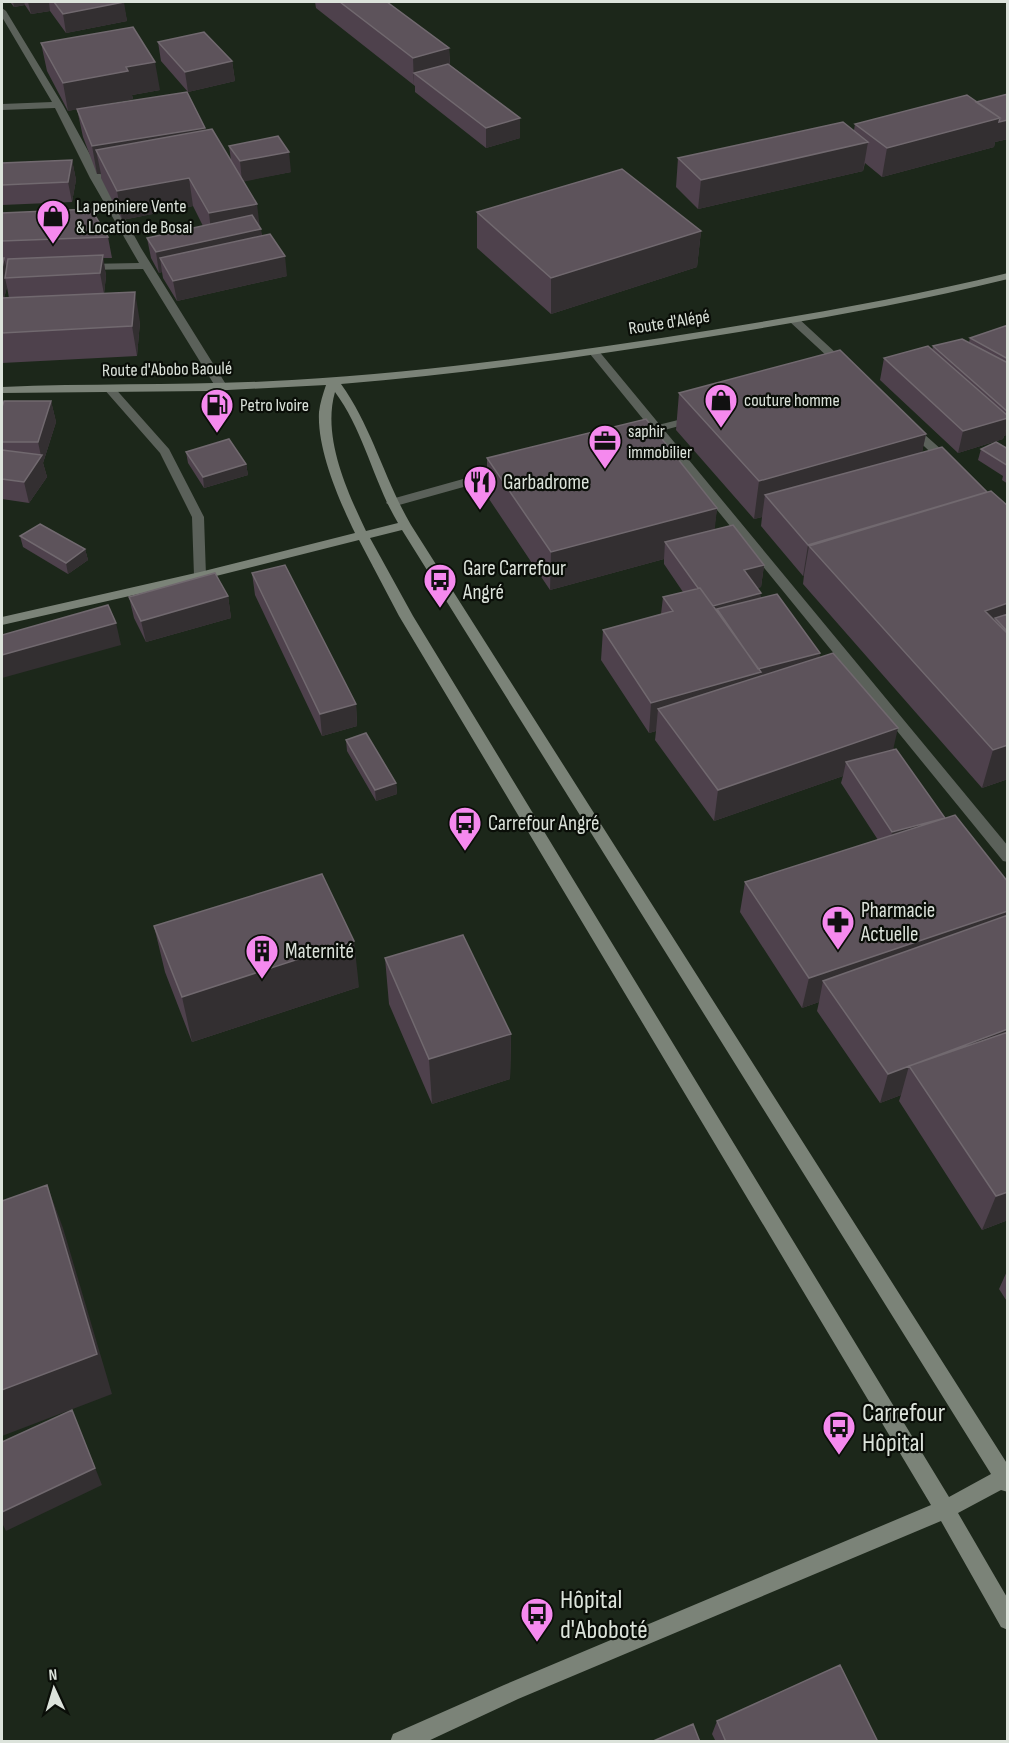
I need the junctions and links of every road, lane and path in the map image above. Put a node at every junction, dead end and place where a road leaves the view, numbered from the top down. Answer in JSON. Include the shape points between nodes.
{"nodes":[{"id":1,"x":2,"y":10,"type":"edge"},
{"id":2,"x":58,"y":105,"type":"junction"},
{"id":3,"x":2,"y":107,"type":"edge"},
{"id":4,"x":144,"y":266,"type":"junction"},
{"id":5,"x":73,"y":267,"type":"edge"},
{"id":6,"x":1008,"y":276,"type":"edge"},
{"id":7,"x":794,"y":320,"type":"junction"},
{"id":8,"x":594,"y":352,"type":"junction"},
{"id":9,"x":857,"y":378,"type":"edge"},
{"id":10,"x":333,"y":381,"type":"junction"},
{"id":11,"x":221,"y":386,"type":"junction"},
{"id":12,"x":109,"y":388,"type":"junction"},
{"id":13,"x":2,"y":390,"type":"edge"},
{"id":14,"x":701,"y":417,"type":"edge"},
{"id":15,"x":899,"y":417,"type":"edge"},
{"id":16,"x":657,"y":428,"type":"junction"},
{"id":17,"x":635,"y":434,"type":"edge"},
{"id":18,"x":513,"y":469,"type":"edge"},
{"id":19,"x":957,"y":471,"type":"edge"},
{"id":20,"x":392,"y":503,"type":"junction"},
{"id":21,"x":405,"y":525,"type":"junction"},
{"id":22,"x":362,"y":536,"type":"junction"},
{"id":23,"x":200,"y":576,"type":"junction"},
{"id":24,"x":2,"y":621,"type":"edge"},
{"id":25,"x":1008,"y":857,"type":"edge"},
{"id":26,"x":1006,"y":1479,"type":"edge"},
{"id":27,"x":945,"y":1509,"type":"junction"},
{"id":28,"x":1008,"y":1620,"type":"edge"},
{"id":29,"x":401,"y":1742,"type":"edge"}],
"edges":[{"from":1,"to":2,"type":"street"},
{"from":2,"to":3,"type":"street"},
{"from":2,"to":4,"type":"street","via":[[94,179]]},
{"from":4,"to":5,"type":"street"},
{"from":4,"to":11,"type":"street"},
{"from":6,"to":7,"type":"main road","name":"Route d'Alépé"},
{"from":7,"to":8,"type":"main road","name":"Route d'Alépé"},
{"from":7,"to":9,"type":"street"},
{"from":8,"to":10,"type":"main road","name":"Route d'Alépé"},
{"from":8,"to":16,"type":"street"},
{"from":10,"to":11,"type":"main road","name":"Route d'Abobo Baoulé"},
{"from":10,"to":20,"type":"main road","via":[[352,407]]},
{"from":10,"to":22,"type":"main road","via":[[324,415],[334,465]]},
{"from":11,"to":12,"type":"main road","name":"Route d'Abobo Baoulé"},
{"from":12,"to":13,"type":"main road","name":"Route d'Abobo Baoulé"},
{"from":12,"to":23,"type":"street","via":[[165,452],[198,517]]},
{"from":14,"to":16,"type":"street"},
{"from":15,"to":19,"type":"street"},
{"from":16,"to":17,"type":"street"},
{"from":16,"to":25,"type":"street"},
{"from":18,"to":20,"type":"street"},
{"from":20,"to":21,"type":"main road"},
{"from":21,"to":22,"type":"main road"},
{"from":21,"to":26,"type":"main road"},
{"from":22,"to":23,"type":"main road"},
{"from":22,"to":27,"type":"main road","via":[[412,626]]},
{"from":23,"to":24,"type":"main road"},
{"from":26,"to":27,"type":"main road"},
{"from":27,"to":28,"type":"main road"},
{"from":27,"to":29,"type":"main road"}]}
